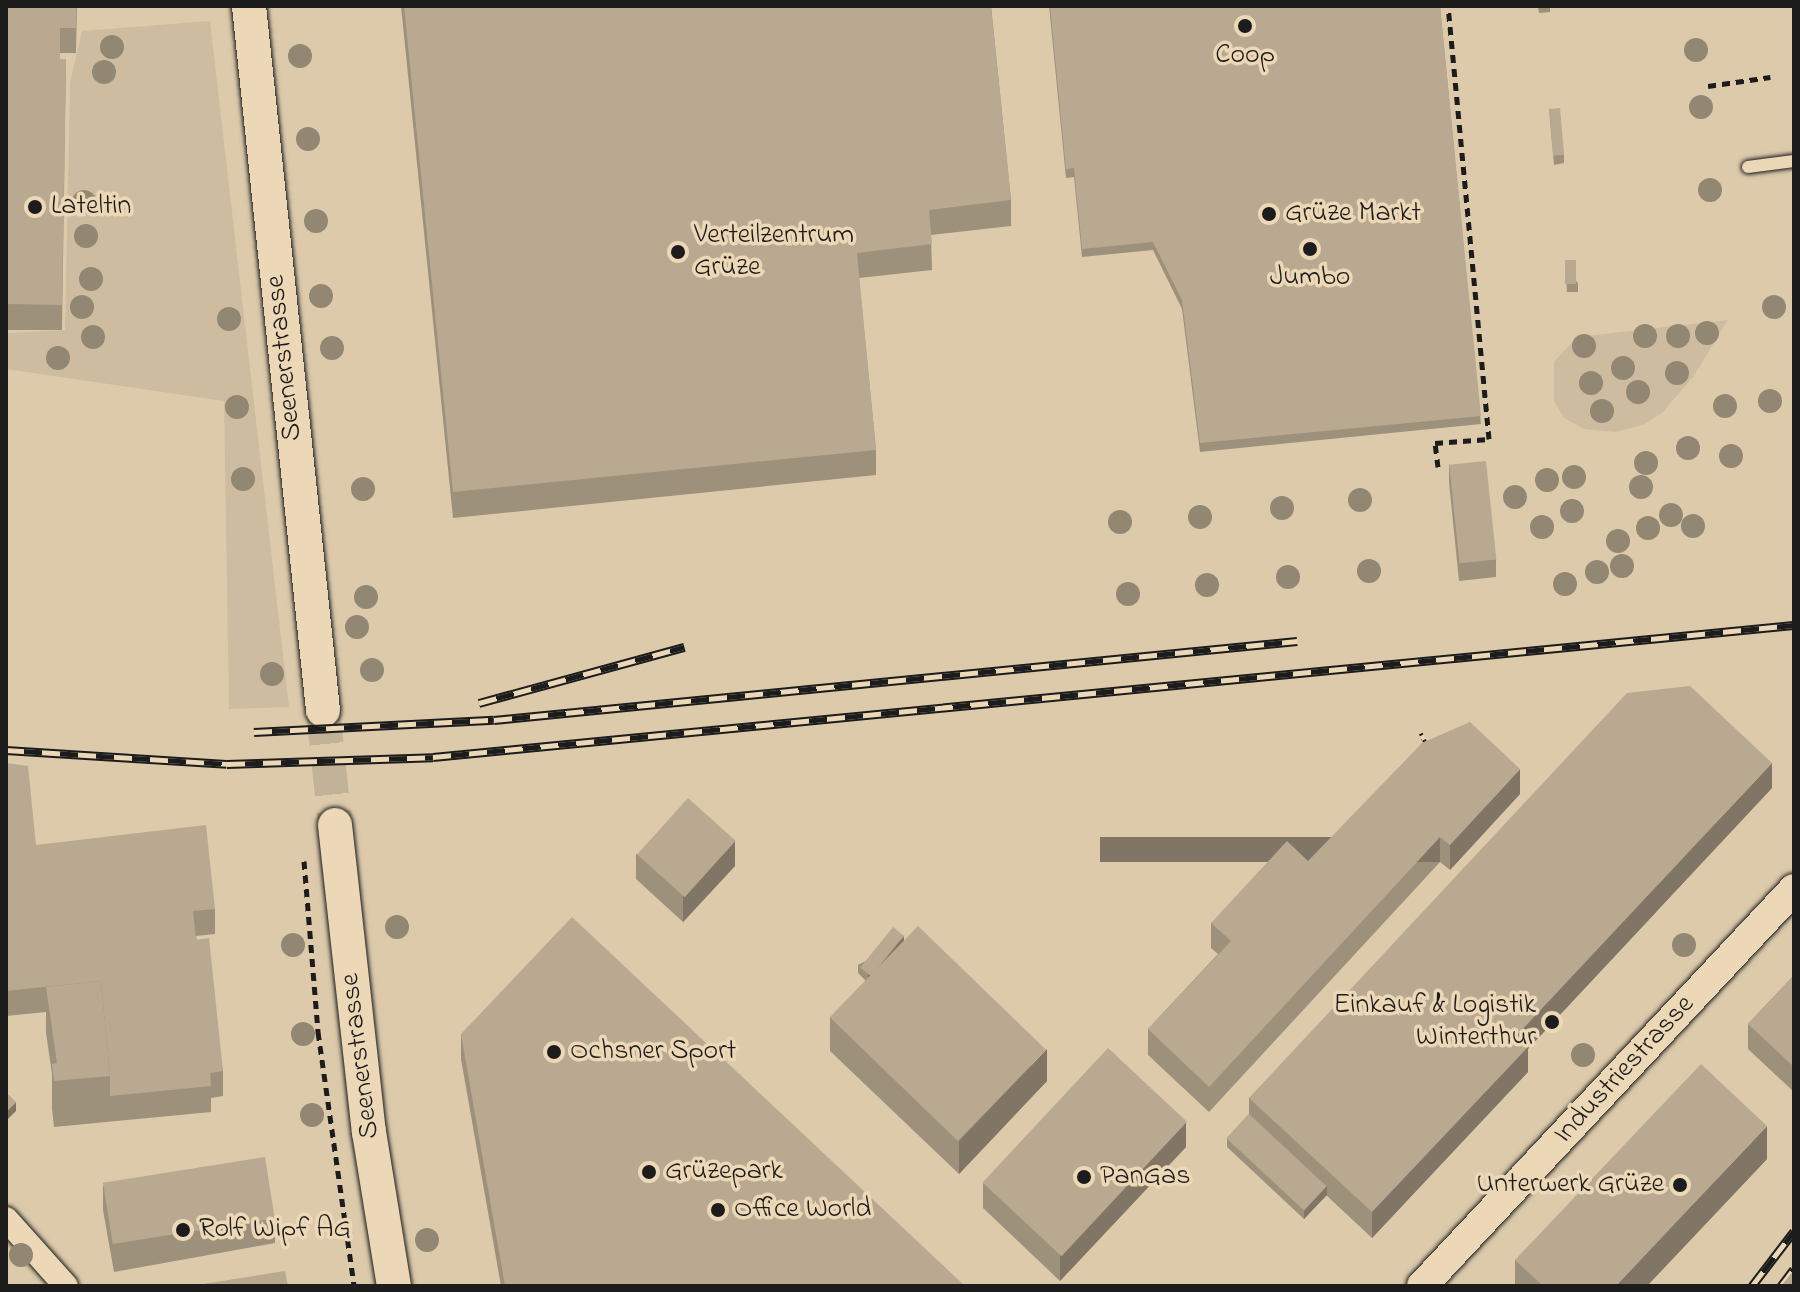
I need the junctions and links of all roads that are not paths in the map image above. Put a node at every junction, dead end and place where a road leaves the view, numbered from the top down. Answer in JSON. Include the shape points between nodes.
{"nodes":[{"id":1,"x":249,"y":6,"type":"edge"},
{"id":2,"x":1794,"y":161,"type":"edge"},
{"id":3,"x":1748,"y":167,"type":"dead end"},
{"id":4,"x":323,"y":710,"type":"tunnel mouth"},
{"id":5,"x":335,"y":825,"type":"tunnel mouth"},
{"id":6,"x":1794,"y":889,"type":"edge"},
{"id":7,"x":6,"y":1219,"type":"edge"},
{"id":8,"x":66,"y":1286,"type":"edge"},
{"id":9,"x":394,"y":1286,"type":"edge"},
{"id":10,"x":1422,"y":1286,"type":"edge"}],
"edges":[{"from":1,"to":4,"type":"main road","name":"Seenerstrasse"},
{"from":2,"to":3,"type":"lane"},
{"from":5,"to":9,"type":"main road","name":"Seenerstrasse","via":[[369,1132]]},
{"from":6,"to":10,"type":"street","name":"Industriestrasse"},
{"from":7,"to":8,"type":"street"}]}
